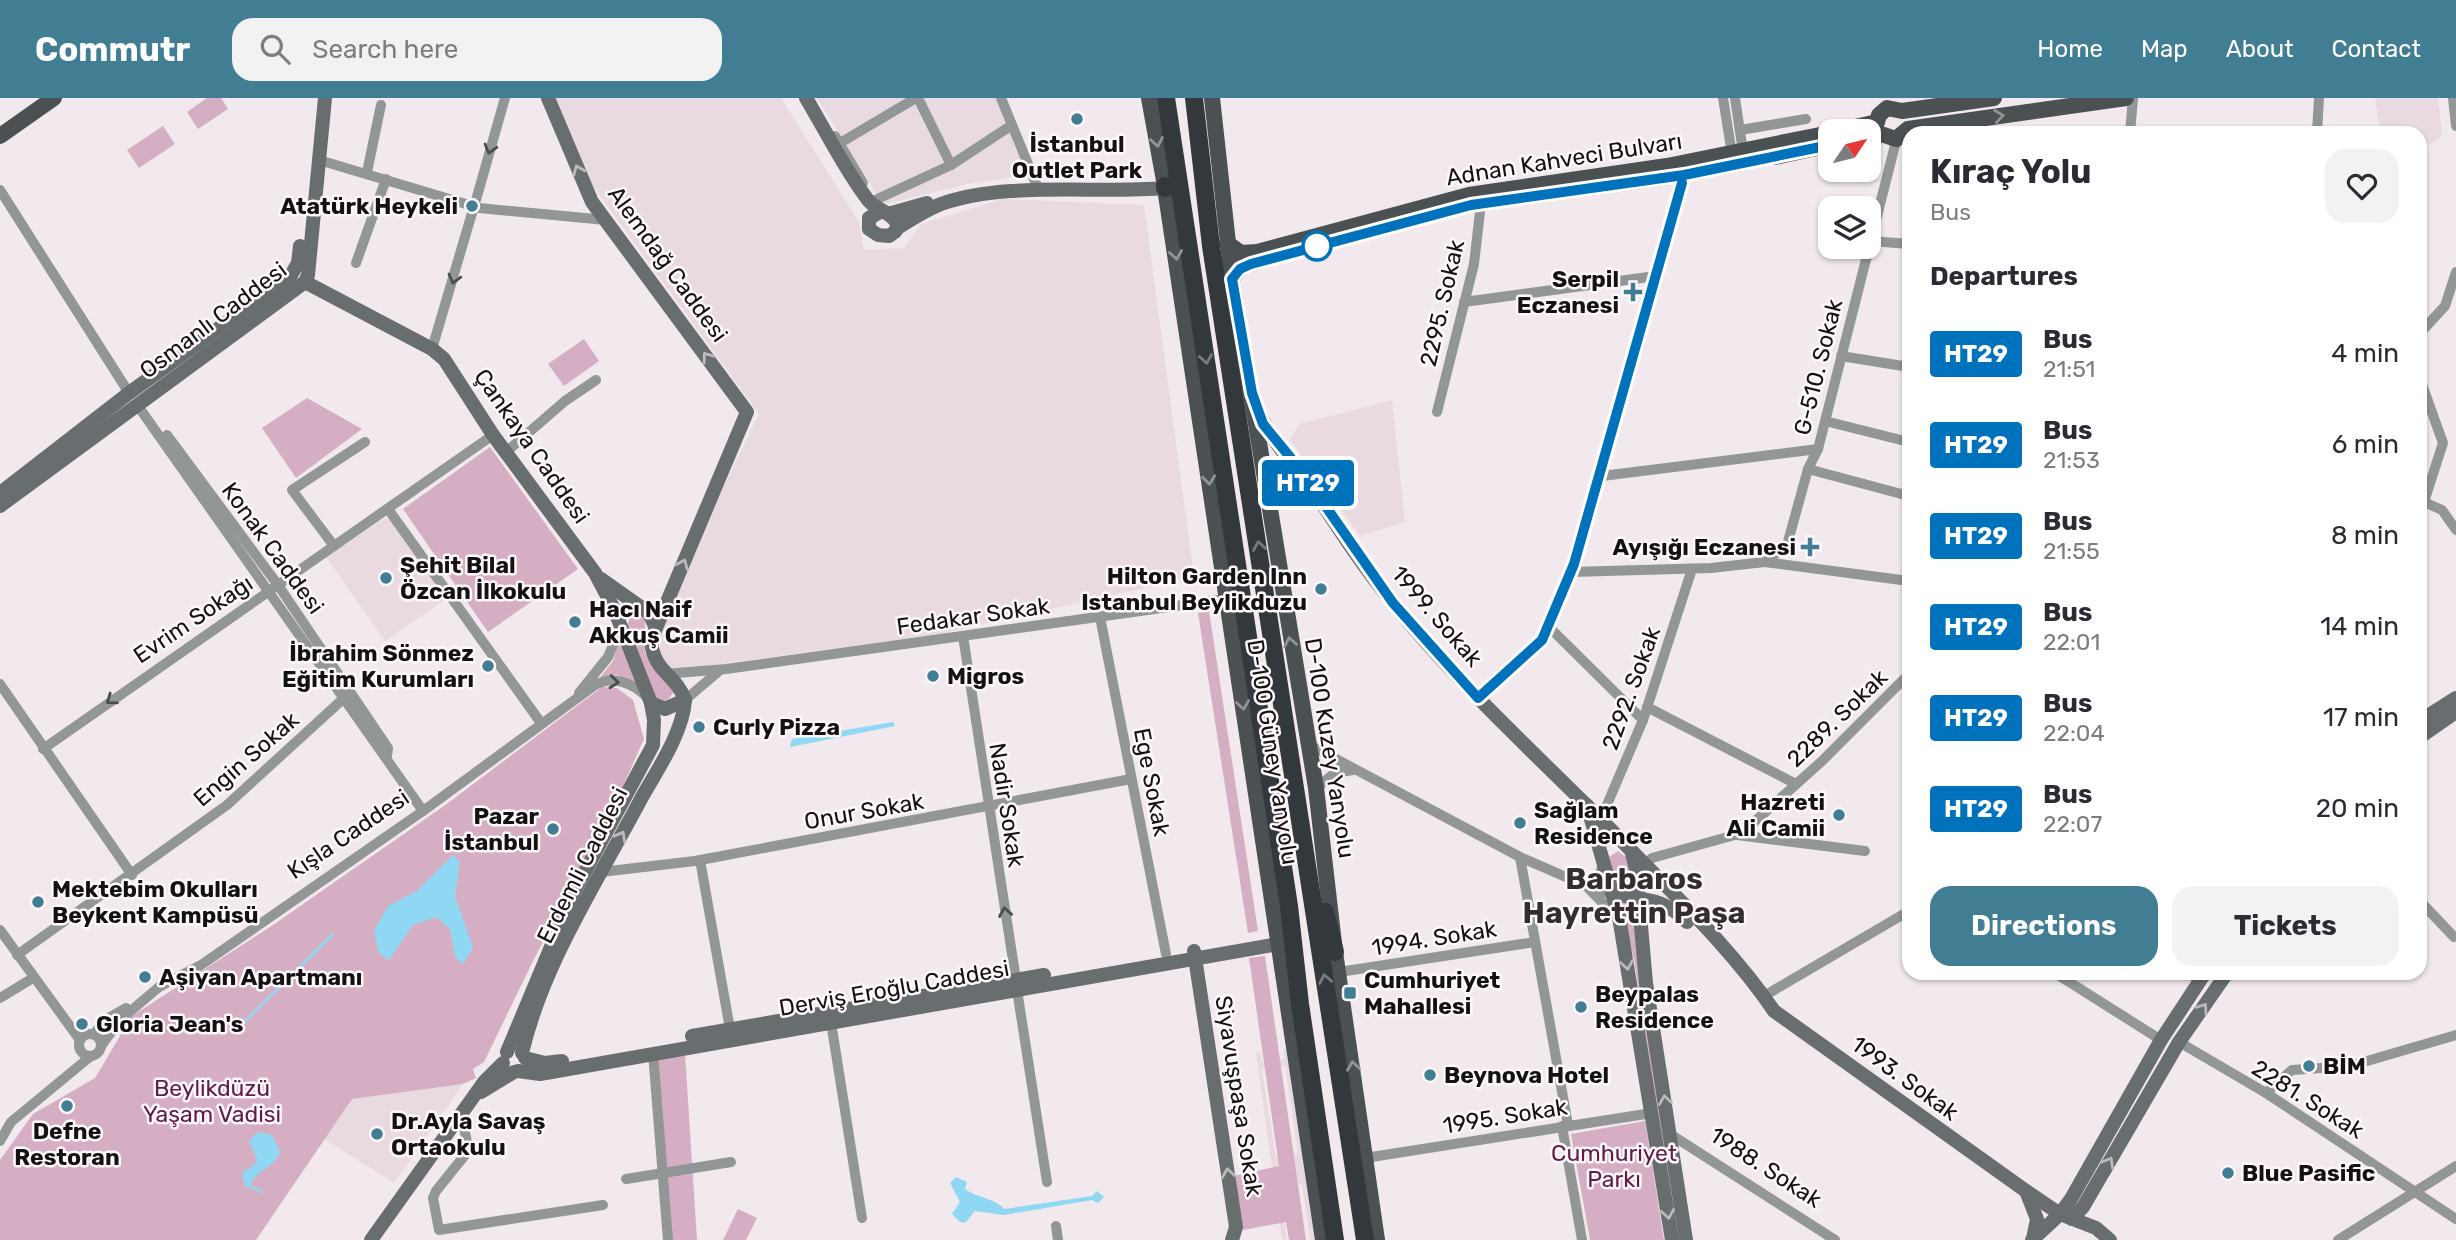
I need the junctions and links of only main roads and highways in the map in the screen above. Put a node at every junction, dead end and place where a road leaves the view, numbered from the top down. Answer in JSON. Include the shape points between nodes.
{"nodes":[{"id":1,"x":35,"y":98,"type":"edge"},
{"id":2,"x":54,"y":98,"type":"edge"},
{"id":3,"x":316,"y":98,"type":"edge"},
{"id":4,"x":325,"y":98,"type":"edge"},
{"id":5,"x":548,"y":98,"type":"edge"},
{"id":6,"x":796,"y":98,"type":"edge"},
{"id":7,"x":806,"y":98,"type":"edge"},
{"id":8,"x":1149,"y":98,"type":"edge"},
{"id":9,"x":1166,"y":98,"type":"edge"},
{"id":10,"x":1194,"y":98,"type":"edge"},
{"id":11,"x":1209,"y":98,"type":"edge"},
{"id":12,"x":1994,"y":98,"type":"edge"},
{"id":13,"x":2126,"y":98,"type":"edge"},
{"id":14,"x":1897,"y":105,"type":"edge"},
{"id":15,"x":1880,"y":119,"type":"edge"},
{"id":16,"x":0,"y":122,"type":"edge"},
{"id":17,"x":1906,"y":126,"type":"edge"},
{"id":18,"x":1948,"y":126,"type":"edge"},
{"id":19,"x":1881,"y":134,"type":"edge"},
{"id":20,"x":1902,"y":134,"type":"edge"},
{"id":21,"x":0,"y":136,"type":"edge"},
{"id":22,"x":1818,"y":136,"type":"edge"},
{"id":23,"x":1818,"y":147,"type":"edge"},
{"id":24,"x":1683,"y":169,"type":"junction"},
{"id":25,"x":1162,"y":187,"type":"junction"},
{"id":26,"x":1038,"y":188,"type":"junction"},
{"id":27,"x":1481,"y":198,"type":"junction"},
{"id":28,"x":876,"y":211,"type":"junction"},
{"id":29,"x":898,"y":227,"type":"junction"},
{"id":30,"x":1227,"y":243,"type":"junction"},
{"id":31,"x":300,"y":276,"type":"junction"},
{"id":32,"x":1232,"y":279,"type":"junction"},
{"id":33,"x":1220,"y":303,"type":"junction"},
{"id":34,"x":1252,"y":393,"type":"junction"},
{"id":35,"x":134,"y":397,"type":"junction"},
{"id":36,"x":0,"y":493,"type":"edge"},
{"id":37,"x":0,"y":506,"type":"edge"},
{"id":38,"x":595,"y":573,"type":"junction"},
{"id":39,"x":643,"y":608,"type":"junction"},
{"id":40,"x":621,"y":626,"type":"junction"},
{"id":41,"x":655,"y":626,"type":"junction"},
{"id":42,"x":2456,"y":698,"type":"edge"},
{"id":43,"x":685,"y":699,"type":"junction"},
{"id":44,"x":651,"y":703,"type":"junction"},
{"id":45,"x":1284,"y":710,"type":"junction"},
{"id":46,"x":2456,"y":712,"type":"edge"},
{"id":47,"x":2427,"y":717,"type":"edge"},
{"id":48,"x":2427,"y":732,"type":"edge"},
{"id":49,"x":1587,"y":804,"type":"junction"},
{"id":50,"x":1277,"y":826,"type":"junction"},
{"id":51,"x":1627,"y":846,"type":"junction"},
{"id":52,"x":1601,"y":859,"type":"junction"},
{"id":53,"x":1613,"y":894,"type":"junction"},
{"id":54,"x":1639,"y":895,"type":"junction"},
{"id":55,"x":1660,"y":903,"type":"junction"},
{"id":56,"x":1641,"y":928,"type":"junction"},
{"id":57,"x":1278,"y":940,"type":"junction"},
{"id":58,"x":1335,"y":952,"type":"junction"},
{"id":59,"x":1195,"y":954,"type":"junction"},
{"id":60,"x":2195,"y":980,"type":"edge"},
{"id":61,"x":2222,"y":980,"type":"edge"},
{"id":62,"x":1764,"y":996,"type":"junction"},
{"id":63,"x":1291,"y":1025,"type":"junction"},
{"id":64,"x":2161,"y":1040,"type":"junction"},
{"id":65,"x":2179,"y":1042,"type":"junction"},
{"id":66,"x":515,"y":1061,"type":"junction"},
{"id":67,"x":2026,"y":1191,"type":"junction"},
{"id":68,"x":2066,"y":1216,"type":"junction"},
{"id":69,"x":371,"y":1240,"type":"edge"},
{"id":70,"x":1231,"y":1240,"type":"edge"},
{"id":71,"x":1323,"y":1240,"type":"edge"},
{"id":72,"x":1335,"y":1240,"type":"edge"},
{"id":73,"x":1365,"y":1240,"type":"edge"},
{"id":74,"x":1377,"y":1240,"type":"edge"},
{"id":75,"x":1672,"y":1240,"type":"edge"},
{"id":76,"x":1686,"y":1240,"type":"edge"},
{"id":77,"x":2033,"y":1240,"type":"edge"},
{"id":78,"x":2110,"y":1240,"type":"edge"}],
"edges":[{"from":1,"to":16,"type":"main road"},
{"from":2,"to":21,"type":"main road"},
{"from":3,"to":31,"type":"main road","name":"Osmanlı Caddesi"},
{"from":4,"to":31,"type":"main road","name":"Osmanlı Caddesi"},
{"from":41,"to":5,"type":"main road","name":"Alemdağ Caddesi","one_way":true,"via":[[747,412],[592,202]]},
{"from":6,"to":28,"type":"main road"},
{"from":7,"to":28,"type":"main road"},
{"from":8,"to":25,"type":"main road","name":"D-100 Güney Yanyolu","one_way":true},
{"from":9,"to":50,"type":"highway","one_way":true},
{"from":10,"to":33,"type":"highway"},
{"from":11,"to":30,"type":"main road","name":"D-100 Kuzey Yanyolu"},
{"from":11,"to":33,"type":"highway"},
{"from":12,"to":14,"type":"main road"},
{"from":18,"to":13,"type":"main road","one_way":true},
{"from":14,"to":15,"type":"main road","via":[[1883,111]]},
{"from":14,"to":17,"type":"main road","via":[[1908,119]]},
{"from":19,"to":20,"type":"main road","via":[[1890,139]]},
{"from":22,"to":24,"type":"main road","name":"Adnan Kahveci Bulvarı"},
{"from":23,"to":24,"type":"main road","name":"Adnan Kahveci Bulvarı"},
{"from":24,"to":27,"type":"main road","name":"Adnan Kahveci Bulvarı"},
{"from":25,"to":26,"type":"main road"},
{"from":25,"to":57,"type":"main road","name":"D-100 Güney Yanyolu","one_way":true},
{"from":26,"to":28,"type":"main road","via":[[959,194]]},
{"from":26,"to":29,"type":"main road","via":[[960,199]]},
{"from":27,"to":30,"type":"main road","name":"Adnan Kahveci Bulvarı","via":[[1257,252],[1241,253]]},
{"from":27,"to":32,"type":"main road","name":"Adnan Kahveci Bulvarı","via":[[1242,267]]},
{"from":28,"to":29,"type":"main road"},
{"from":28,"to":29,"type":"main road","via":[[872,232],[884,237]]},
{"from":30,"to":32,"type":"main road","name":"D-100 Kuzey Yanyolu"},
{"from":31,"to":35,"type":"main road","name":"Osmanlı Caddesi"},
{"from":31,"to":38,"type":"main road","name":"Çankaya Caddesi","via":[[444,359],[492,435]]},
{"from":32,"to":34,"type":"main road","name":"D-100 Kuzey Yanyolu"},
{"from":45,"to":33,"type":"highway","one_way":true},
{"from":34,"to":49,"type":"main road","name":"1999. Sokak","via":[[1263,424],[1393,603],[1478,698]]},
{"from":58,"to":34,"type":"main road","name":"D-100 Kuzey Yanyolu","one_way":true,"via":[[1316,788]]},
{"from":35,"to":36,"type":"main road","name":"Osmanlı Caddesi"},
{"from":35,"to":37,"type":"main road","name":"Osmanlı Caddesi"},
{"from":38,"to":39,"type":"main road"},
{"from":38,"to":40,"type":"main road","name":"Çankaya Caddesi"},
{"from":39,"to":40,"type":"main road","via":[[635,608]]},
{"from":39,"to":41,"type":"main road"},
{"from":40,"to":44,"type":"main road","name":"Çankaya Caddesi"},
{"from":41,"to":43,"type":"main road","via":[[653,653]]},
{"from":42,"to":47,"type":"main road"},
{"from":43,"to":44,"type":"main road","via":[[665,709]]},
{"from":66,"to":43,"type":"main road","name":"Erdemli Caddesi","one_way":true,"via":[[530,1019],[601,872],[670,746]]},
{"from":44,"to":66,"type":"main road","name":"Erdemli Caddesi","via":[[653,745],[575,892]]},
{"from":45,"to":58,"type":"highway","via":[[1298,745]]},
{"from":73,"to":45,"type":"highway","one_way":true},
{"from":46,"to":48,"type":"main road"},
{"from":49,"to":51,"type":"main road","name":"1999. Sokak"},
{"from":49,"to":52,"type":"main road"},
{"from":50,"to":63,"type":"highway"},
{"from":50,"to":72,"type":"highway"},
{"from":51,"to":52,"type":"main road","via":[[1610,845]]},
{"from":51,"to":54,"type":"main road"},
{"from":51,"to":62,"type":"main road","name":"1993. Sokak"},
{"from":52,"to":53,"type":"main road"},
{"from":53,"to":54,"type":"main road","name":"1993. Sokak"},
{"from":53,"to":75,"type":"main road","one_way":true},
{"from":54,"to":55,"type":"main road","name":"1993. Sokak"},
{"from":54,"to":56,"type":"main road"},
{"from":55,"to":56,"type":"main road","via":[[1645,915]]},
{"from":55,"to":62,"type":"main road","name":"1993. Sokak","via":[[1675,910]]},
{"from":76,"to":56,"type":"main road","one_way":true},
{"from":57,"to":59,"type":"main road","name":"Derviş Eroğlu Caddesi"},
{"from":57,"to":63,"type":"main road","name":"D-100 Güney Yanyolu"},
{"from":74,"to":58,"type":"main road","name":"D-100 Kuzey Yanyolu","one_way":true},
{"from":59,"to":66,"type":"main road","name":"Derviş Eroğlu Caddesi","via":[[652,1048],[535,1074]]},
{"from":70,"to":59,"type":"main road","name":"Siyavuşpaşa Sokak","one_way":true,"via":[[1236,1227]]},
{"from":60,"to":64,"type":"main road"},
{"from":65,"to":61,"type":"main road","one_way":true},
{"from":62,"to":67,"type":"main road","name":"1993. Sokak","via":[[1774,1011]]},
{"from":63,"to":71,"type":"main road","name":"D-100 Güney Yanyolu"},
{"from":64,"to":65,"type":"main road"},
{"from":64,"to":68,"type":"main road"},
{"from":68,"to":65,"type":"main road","one_way":true,"via":[[2083,1207]]},
{"from":66,"to":69,"type":"main road","via":[[461,1115]]},
{"from":67,"to":68,"type":"main road","name":"1993. Sokak"},
{"from":67,"to":77,"type":"main road","via":[[2037,1219]]},
{"from":68,"to":77,"type":"main road"},
{"from":68,"to":78,"type":"main road","via":[[2096,1228]]}]}
